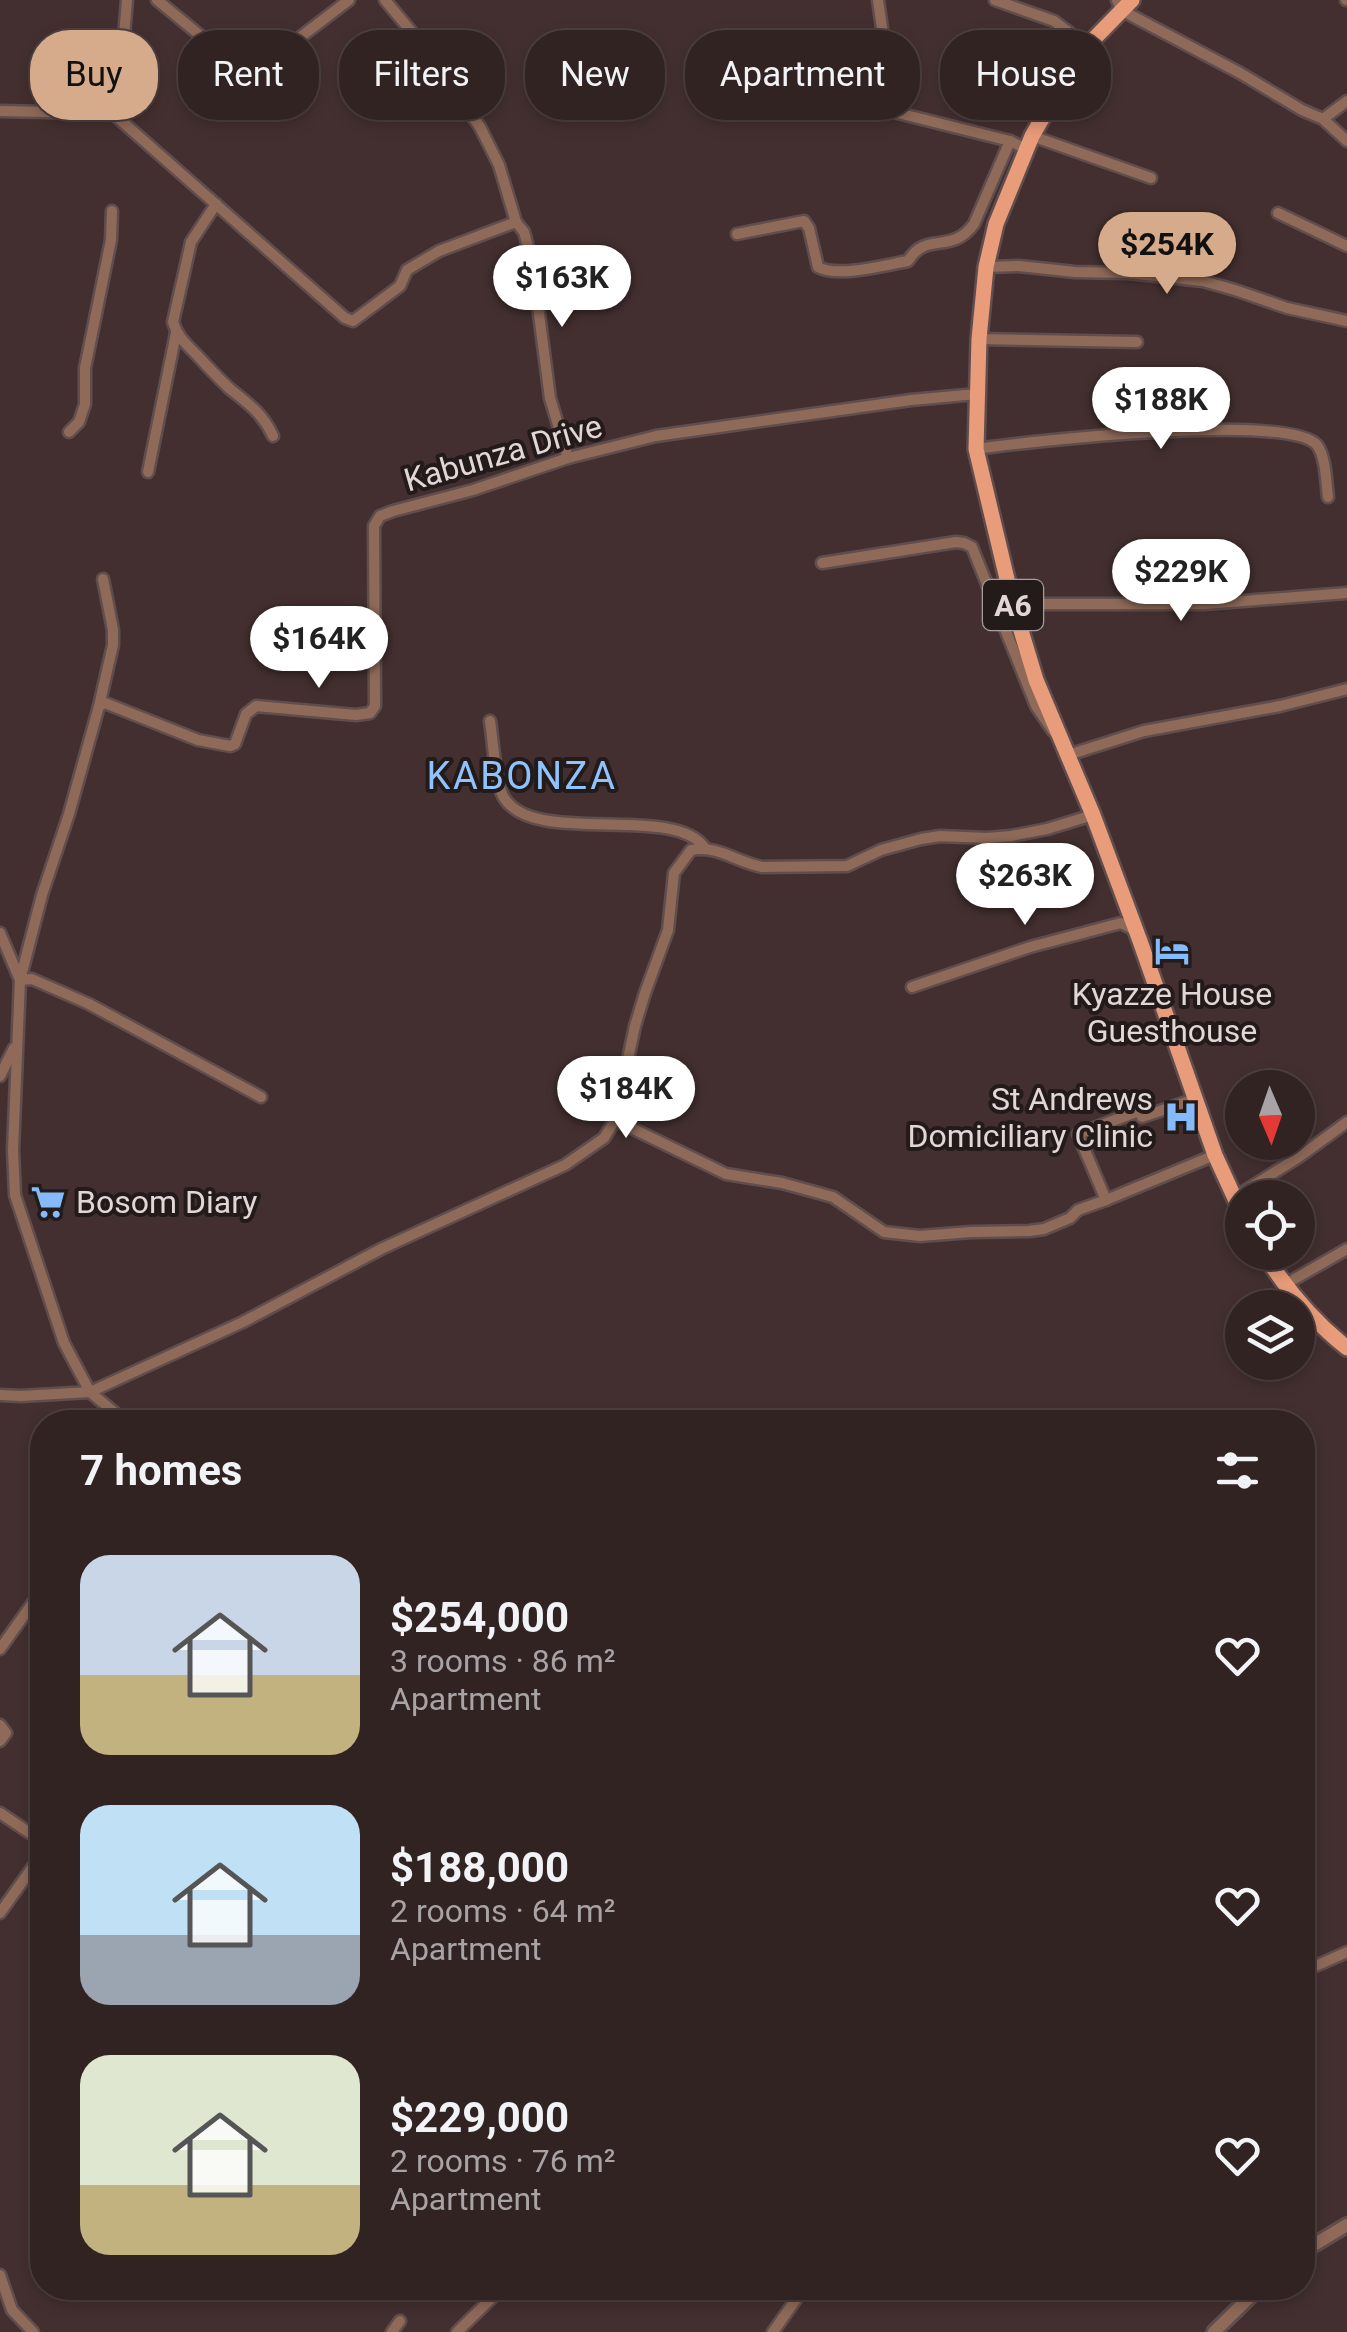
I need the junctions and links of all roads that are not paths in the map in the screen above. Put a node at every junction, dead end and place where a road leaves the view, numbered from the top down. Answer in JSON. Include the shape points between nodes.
{"nodes":[{"id":1,"x":128,"y":0,"type":"edge"},
{"id":2,"x":157,"y":0,"type":"edge"},
{"id":3,"x":349,"y":0,"type":"edge"},
{"id":4,"x":385,"y":0,"type":"edge"},
{"id":5,"x":878,"y":0,"type":"edge"},
{"id":6,"x":995,"y":0,"type":"edge"},
{"id":7,"x":1123,"y":4,"type":"edge"},
{"id":8,"x":125,"y":30,"type":"edge"},
{"id":9,"x":1065,"y":30,"type":"edge"},
{"id":10,"x":1101,"y":30,"type":"edge"},
{"id":11,"x":1347,"y":101,"type":"edge"},
{"id":12,"x":0,"y":110,"type":"edge"},
{"id":13,"x":30,"y":111,"type":"edge"},
{"id":14,"x":120,"y":120,"type":"edge"},
{"id":15,"x":1043,"y":120,"type":"edge"},
{"id":16,"x":1323,"y":120,"type":"junction"},
{"id":17,"x":1347,"y":140,"type":"edge"},
{"id":18,"x":1010,"y":141,"type":"junction"},
{"id":19,"x":1029,"y":143,"type":"junction"},
{"id":20,"x":1152,"y":178,"type":"dead end"},
{"id":21,"x":216,"y":204,"type":"junction"},
{"id":22,"x":112,"y":211,"type":"dead end"},
{"id":23,"x":1278,"y":213,"type":"dead end"},
{"id":24,"x":516,"y":222,"type":"junction"},
{"id":25,"x":738,"y":234,"type":"dead end"},
{"id":26,"x":1347,"y":246,"type":"edge"},
{"id":27,"x":986,"y":267,"type":"junction"},
{"id":28,"x":1347,"y":321,"type":"edge"},
{"id":29,"x":176,"y":333,"type":"junction"},
{"id":30,"x":979,"y":339,"type":"junction"},
{"id":31,"x":1137,"y":342,"type":"dead end"},
{"id":32,"x":977,"y":394,"type":"junction"},
{"id":33,"x":68,"y":432,"type":"dead end"},
{"id":34,"x":273,"y":436,"type":"dead end"},
{"id":35,"x":976,"y":448,"type":"junction"},
{"id":36,"x":568,"y":458,"type":"junction"},
{"id":37,"x":148,"y":472,"type":"dead end"},
{"id":38,"x":1328,"y":497,"type":"dead end"},
{"id":39,"x":822,"y":563,"type":"dead end"},
{"id":40,"x":103,"y":579,"type":"dead end"},
{"id":41,"x":1347,"y":593,"type":"edge"},
{"id":42,"x":1013,"y":604,"type":"junction"},
{"id":43,"x":1347,"y":689,"type":"edge"},
{"id":44,"x":99,"y":706,"type":"junction"},
{"id":45,"x":490,"y":721,"type":"dead end"},
{"id":46,"x":1065,"y":748,"type":"junction"},
{"id":47,"x":1093,"y":815,"type":"junction"},
{"id":48,"x":704,"y":848,"type":"junction"},
{"id":49,"x":1136,"y":930,"type":"junction"},
{"id":50,"x":0,"y":934,"type":"edge"},
{"id":51,"x":20,"y":980,"type":"junction"},
{"id":52,"x":912,"y":987,"type":"dead end"},
{"id":53,"x":16,"y":1043,"type":"junction"},
{"id":54,"x":0,"y":1076,"type":"edge"},
{"id":55,"x":261,"y":1097,"type":"dead end"},
{"id":56,"x":1196,"y":1099,"type":"junction"},
{"id":57,"x":615,"y":1120,"type":"junction"},
{"id":58,"x":1347,"y":1122,"type":"edge"},
{"id":59,"x":1216,"y":1155,"type":"junction"},
{"id":60,"x":1227,"y":1180,"type":"edge"},
{"id":61,"x":1261,"y":1180,"type":"edge"},
{"id":62,"x":1106,"y":1200,"type":"junction"},
{"id":63,"x":1347,"y":1249,"type":"edge"},
{"id":64,"x":1274,"y":1270,"type":"edge"},
{"id":65,"x":1284,"y":1285,"type":"junction"},
{"id":66,"x":1347,"y":1348,"type":"edge"},
{"id":67,"x":90,"y":1392,"type":"junction"},
{"id":68,"x":0,"y":1395,"type":"edge"},
{"id":69,"x":112,"y":1410,"type":"edge"},
{"id":70,"x":30,"y":1607,"type":"edge"},
{"id":71,"x":0,"y":1649,"type":"edge"},
{"id":72,"x":0,"y":1725,"type":"edge"},
{"id":73,"x":0,"y":1741,"type":"edge"},
{"id":74,"x":0,"y":1814,"type":"edge"},
{"id":75,"x":30,"y":1833,"type":"edge"},
{"id":76,"x":30,"y":1871,"type":"edge"},
{"id":77,"x":0,"y":1914,"type":"edge"},
{"id":78,"x":1347,"y":1952,"type":"edge"},
{"id":79,"x":1315,"y":1966,"type":"edge"},
{"id":80,"x":1347,"y":2225,"type":"edge"},
{"id":81,"x":1315,"y":2244,"type":"edge"},
{"id":82,"x":0,"y":2275,"type":"edge"},
{"id":83,"x":490,"y":2300,"type":"edge"},
{"id":84,"x":796,"y":2300,"type":"edge"},
{"id":85,"x":1247,"y":2300,"type":"edge"},
{"id":86,"x":400,"y":2321,"type":"dead end"},
{"id":87,"x":33,"y":2332,"type":"edge"},
{"id":88,"x":392,"y":2332,"type":"edge"},
{"id":89,"x":457,"y":2332,"type":"edge"},
{"id":90,"x":773,"y":2332,"type":"edge"},
{"id":91,"x":1214,"y":2332,"type":"edge"}],
"edges":[{"from":1,"to":8,"type":"street"},
{"from":2,"to":3,"type":"street","via":[[245,68],[265,64]]},
{"from":4,"to":24,"type":"street","via":[[480,127]]},
{"from":5,"to":18,"type":"street","via":[[894,112]]},
{"from":6,"to":9,"type":"street"},
{"from":7,"to":10,"type":"main road","number":"A6"},
{"from":7,"to":16,"type":"street"},
{"from":11,"to":16,"type":"street"},
{"from":12,"to":13,"type":"street"},
{"from":14,"to":21,"type":"street"},
{"from":15,"to":19,"type":"main road","number":"A6"},
{"from":16,"to":17,"type":"street"},
{"from":18,"to":19,"type":"street"},
{"from":18,"to":25,"type":"street","via":[[965,236],[917,248],[908,261],[823,270],[804,221]]},
{"from":19,"to":20,"type":"street"},
{"from":19,"to":27,"type":"main road","number":"A6"},
{"from":21,"to":24,"type":"street","via":[[352,321],[400,286],[406,270]]},
{"from":21,"to":29,"type":"street","via":[[191,242],[174,311]]},
{"from":22,"to":33,"type":"street","via":[[85,404]]},
{"from":23,"to":26,"type":"street"},
{"from":24,"to":36,"type":"street","via":[[532,261],[550,398]]},
{"from":27,"to":28,"type":"street","via":[[1202,281]]},
{"from":27,"to":30,"type":"main road","number":"A6"},
{"from":29,"to":34,"type":"street","via":[[261,414]]},
{"from":29,"to":37,"type":"street"},
{"from":30,"to":31,"type":"street"},
{"from":30,"to":32,"type":"main road","number":"A6"},
{"from":32,"to":35,"type":"main road","number":"A6"},
{"from":32,"to":36,"type":"street","name":"Kabunza Drive","via":[[689,430]]},
{"from":35,"to":38,"type":"street","via":[[1256,429],[1317,445]]},
{"from":35,"to":42,"type":"main road","number":"A6"},
{"from":36,"to":44,"type":"street","name":"Kabunza Drive","via":[[380,516],[374,526],[370,713],[256,706],[230,746]]},
{"from":39,"to":46,"type":"street","via":[[956,542],[972,547],[1036,706]]},
{"from":40,"to":44,"type":"street","via":[[113,644]]},
{"from":41,"to":42,"type":"street","via":[[1205,604]]},
{"from":42,"to":46,"type":"main road","number":"A6"},
{"from":43,"to":46,"type":"street"},
{"from":44,"to":51,"type":"street"},
{"from":45,"to":48,"type":"street","via":[[499,782],[514,810],[548,822],[680,832]]},
{"from":46,"to":47,"type":"main road","number":"A6"},
{"from":47,"to":48,"type":"street","via":[[1011,836],[921,838],[846,866],[762,867]]},
{"from":47,"to":49,"type":"main road","number":"A6"},
{"from":48,"to":57,"type":"street","via":[[691,850],[674,873],[668,930],[635,1026]]},
{"from":49,"to":52,"type":"street","via":[[1121,922]]},
{"from":49,"to":56,"type":"main road","number":"A6"},
{"from":50,"to":51,"type":"street"},
{"from":51,"to":53,"type":"street"},
{"from":51,"to":55,"type":"street","via":[[89,1004]]},
{"from":53,"to":54,"type":"street"},
{"from":53,"to":67,"type":"street","via":[[15,1195],[64,1343]]},
{"from":56,"to":59,"type":"main road","number":"A6"},
{"from":56,"to":62,"type":"street","via":[[1078,1134]]},
{"from":57,"to":62,"type":"street","via":[[726,1174],[833,1197],[884,1232],[1029,1232]]},
{"from":57,"to":67,"type":"street","via":[[604,1138],[566,1165]]},
{"from":58,"to":61,"type":"street"},
{"from":59,"to":60,"type":"main road","number":"A6"},
{"from":59,"to":62,"type":"street"},
{"from":63,"to":65,"type":"street"},
{"from":64,"to":65,"type":"main road"},
{"from":65,"to":66,"type":"main road"},
{"from":67,"to":68,"type":"street"},
{"from":67,"to":69,"type":"street"},
{"from":70,"to":71,"type":"street"},
{"from":72,"to":73,"type":"street","via":[[6,1734]]},
{"from":74,"to":75,"type":"street"},
{"from":76,"to":77,"type":"street"},
{"from":78,"to":79,"type":"street"},
{"from":80,"to":81,"type":"street"},
{"from":82,"to":87,"type":"street","via":[[12,2310]]},
{"from":83,"to":89,"type":"street"},
{"from":84,"to":90,"type":"street"},
{"from":85,"to":91,"type":"street"},
{"from":86,"to":88,"type":"street"}]}
